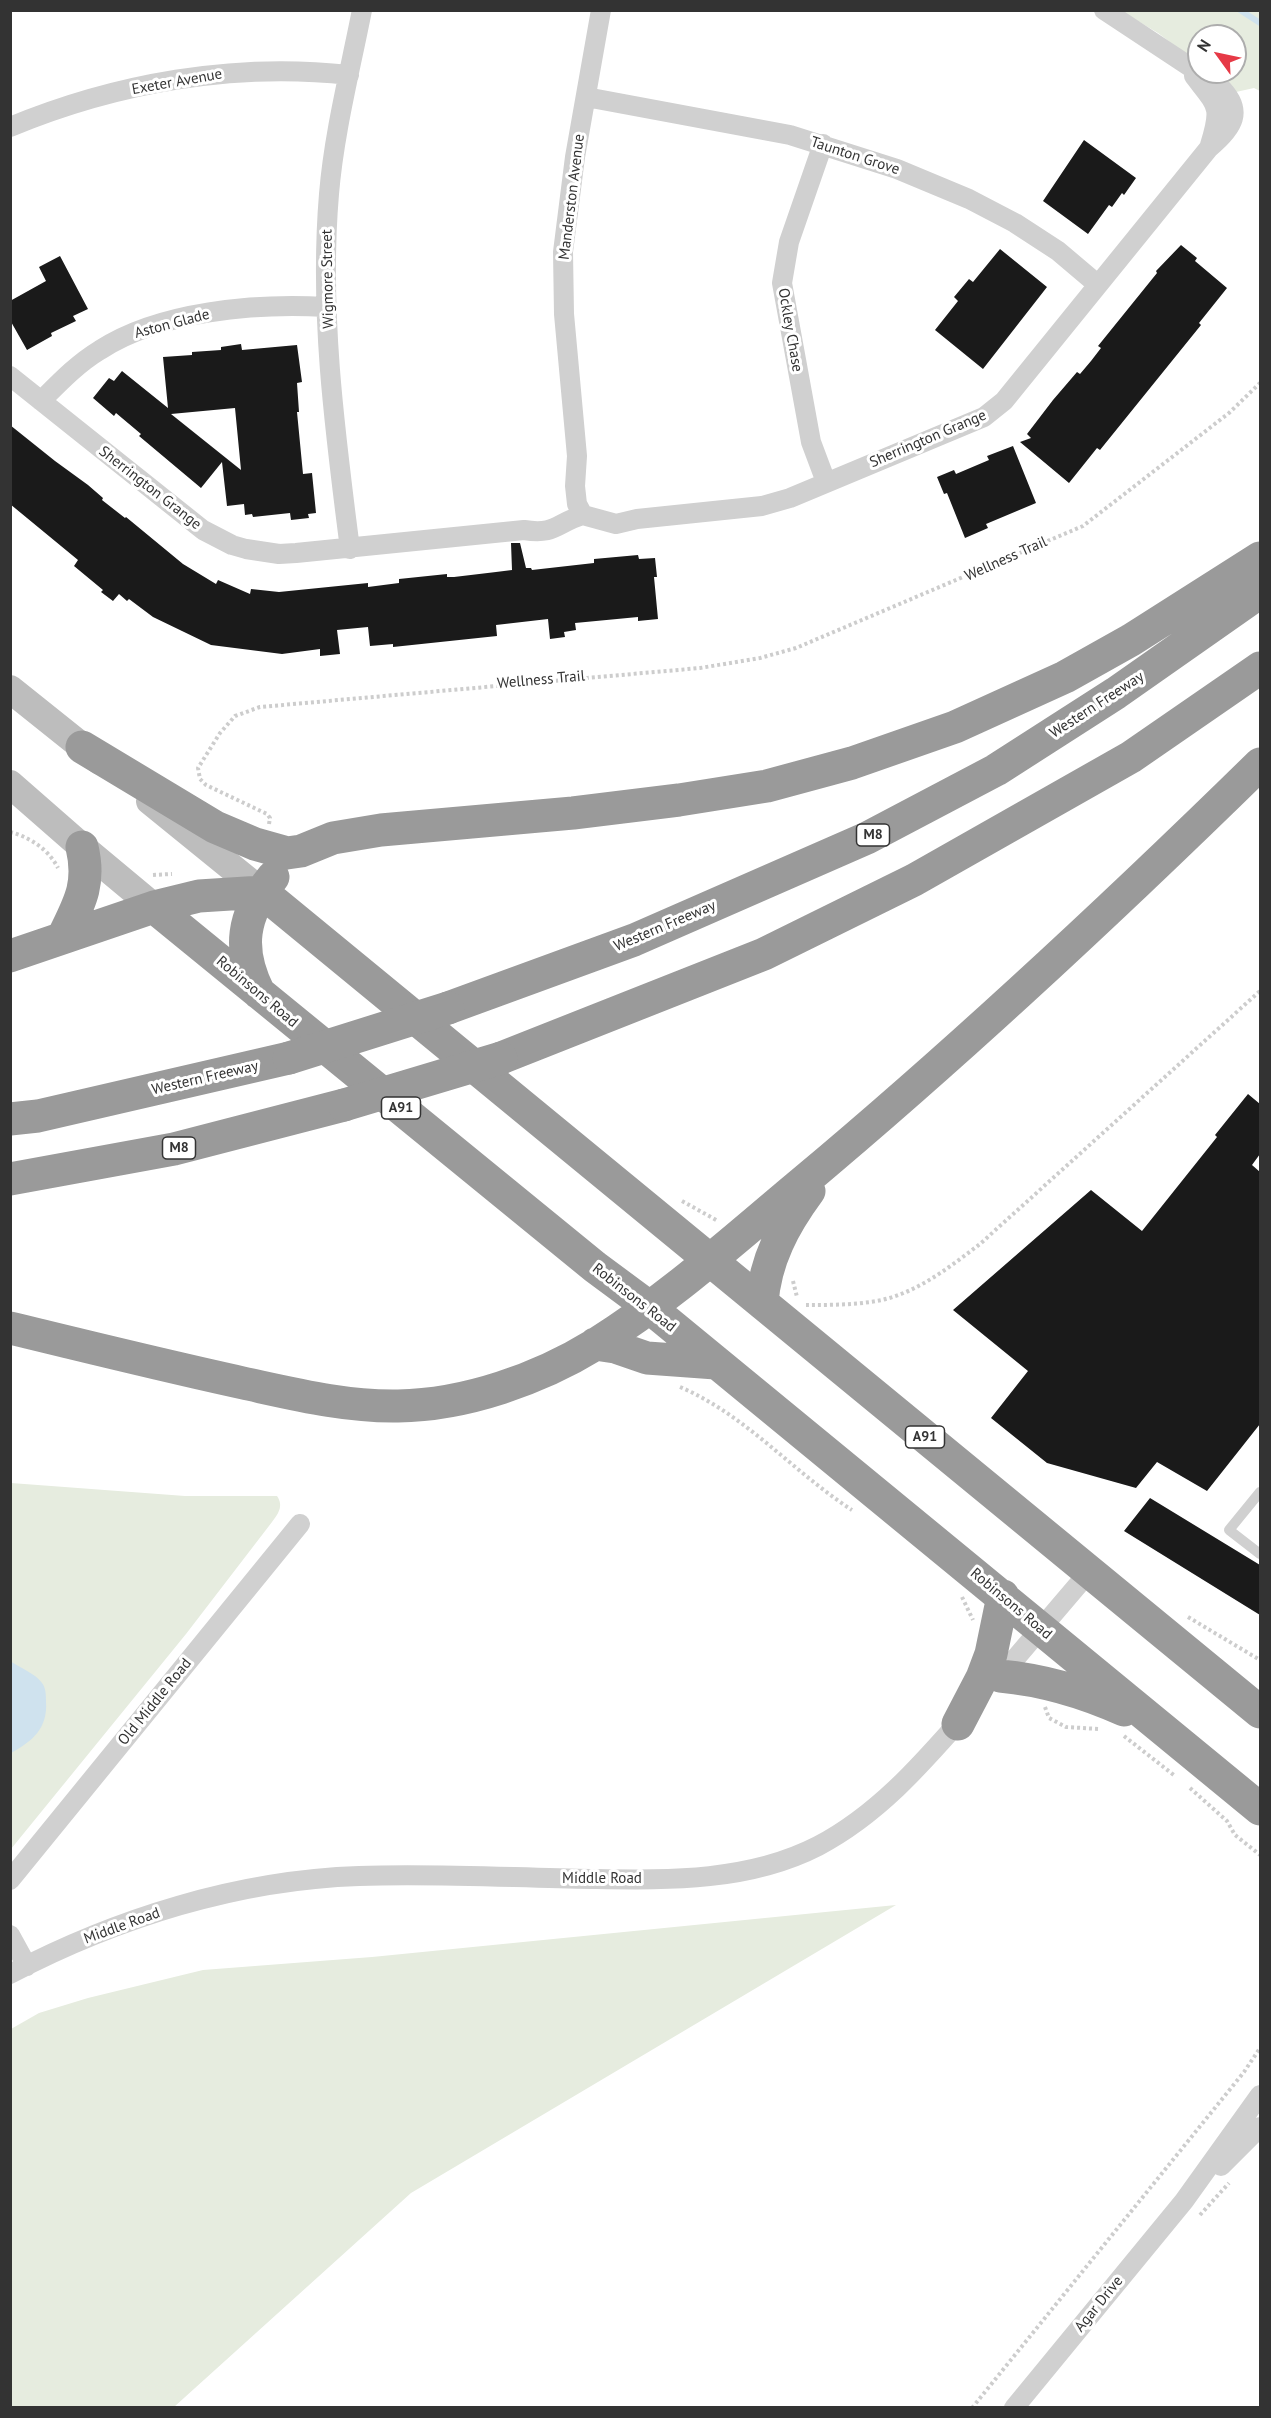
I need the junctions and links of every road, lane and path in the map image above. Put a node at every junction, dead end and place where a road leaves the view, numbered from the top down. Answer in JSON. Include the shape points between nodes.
{"nodes":[{"id":1,"x":362,"y":10,"type":"edge"},
{"id":2,"x":601,"y":10,"type":"edge"},
{"id":3,"x":1104,"y":10,"type":"edge"},
{"id":4,"x":349,"y":75,"type":"junction"},
{"id":5,"x":586,"y":96,"type":"junction"},
{"id":6,"x":10,"y":127,"type":"edge"},
{"id":7,"x":824,"y":144,"type":"junction"},
{"id":8,"x":1097,"y":284,"type":"junction"},
{"id":9,"x":326,"y":307,"type":"junction"},
{"id":10,"x":10,"y":376,"type":"edge"},
{"id":11,"x":1260,"y":383,"type":"edge"},
{"id":12,"x":41,"y":401,"type":"junction"},
{"id":13,"x":826,"y":482,"type":"junction"},
{"id":14,"x":582,"y":507,"type":"junction"},
{"id":15,"x":350,"y":549,"type":"junction"},
{"id":16,"x":1260,"y":558,"type":"edge"},
{"id":17,"x":1260,"y":592,"type":"edge"},
{"id":18,"x":1260,"y":668,"type":"edge"},
{"id":19,"x":10,"y":689,"type":"edge"},
{"id":20,"x":82,"y":747,"type":"junction"},
{"id":21,"x":1260,"y":764,"type":"edge"},
{"id":22,"x":10,"y":784,"type":"edge"},
{"id":23,"x":10,"y":832,"type":"edge"},
{"id":24,"x":255,"y":844,"type":"junction"},
{"id":25,"x":82,"y":847,"type":"junction"},
{"id":26,"x":310,"y":848,"type":"junction"},
{"id":27,"x":175,"y":874,"type":"dead end"},
{"id":28,"x":60,"y":878,"type":"dead end"},
{"id":29,"x":262,"y":892,"type":"junction"},
{"id":30,"x":142,"y":897,"type":"junction"},
{"id":31,"x":63,"y":938,"type":"junction"},
{"id":32,"x":10,"y":956,"type":"edge"},
{"id":33,"x":1260,"y":991,"type":"edge"},
{"id":34,"x":260,"y":993,"type":"junction"},
{"id":35,"x":10,"y":1119,"type":"edge"},
{"id":36,"x":852,"y":1142,"type":"junction"},
{"id":37,"x":10,"y":1179,"type":"edge"},
{"id":38,"x":710,"y":1260,"type":"junction"},
{"id":39,"x":770,"y":1260,"type":"junction"},
{"id":40,"x":762,"y":1303,"type":"junction"},
{"id":41,"x":649,"y":1307,"type":"junction"},
{"id":42,"x":10,"y":1328,"type":"edge"},
{"id":43,"x":595,"y":1344,"type":"junction"},
{"id":44,"x":716,"y":1363,"type":"junction"},
{"id":45,"x":677,"y":1386,"type":"dead end"},
{"id":46,"x":748,"y":1429,"type":"dead end"},
{"id":47,"x":1260,"y":1492,"type":"edge"},
{"id":48,"x":300,"y":1524,"type":"dead end"},
{"id":49,"x":1260,"y":1554,"type":"edge"},
{"id":50,"x":1089,"y":1572,"type":"junction"},
{"id":51,"x":1003,"y":1596,"type":"junction"},
{"id":52,"x":1040,"y":1629,"type":"junction"},
{"id":53,"x":1000,"y":1676,"type":"junction"},
{"id":54,"x":1044,"y":1682,"type":"junction"},
{"id":55,"x":1260,"y":1712,"type":"edge"},
{"id":56,"x":958,"y":1724,"type":"junction"},
{"id":57,"x":1159,"y":1726,"type":"junction"},
{"id":58,"x":1107,"y":1731,"type":"dead end"},
{"id":59,"x":1114,"y":1732,"type":"dead end"},
{"id":60,"x":1260,"y":1809,"type":"edge"},
{"id":61,"x":1260,"y":1855,"type":"edge"},
{"id":62,"x":10,"y":1880,"type":"edge"},
{"id":63,"x":10,"y":1935,"type":"edge"},
{"id":64,"x":19,"y":1970,"type":"edge"},
{"id":65,"x":1260,"y":2048,"type":"edge"},
{"id":66,"x":1260,"y":2095,"type":"edge"},
{"id":67,"x":1260,"y":2127,"type":"edge"},
{"id":68,"x":1184,"y":2201,"type":"junction"},
{"id":69,"x":972,"y":2408,"type":"edge"},
{"id":70,"x":1014,"y":2408,"type":"edge"}],
"edges":[{"from":1,"to":4,"type":"street","name":"Wigmore Street"},
{"from":2,"to":5,"type":"street","name":"Manderston Avenue"},
{"from":3,"to":8,"type":"street","name":"Sherrington Grange","via":[[1187,66],[1225,104],[1218,113],[1209,148]]},
{"from":4,"to":6,"type":"street","name":"Exeter Avenue","via":[[256,71],[178,80],[76,103]]},
{"from":4,"to":9,"type":"street","name":"Wigmore Street","via":[[329,192]]},
{"from":5,"to":7,"type":"street","name":"Taunton Grove"},
{"from":5,"to":14,"type":"street","name":"Manderston Avenue","via":[[563,252],[564,314],[577,456],[587,485]]},
{"from":7,"to":8,"type":"street","name":"Taunton Grove","via":[[897,169],[978,204],[1058,251]]},
{"from":7,"to":13,"type":"street","name":"Ockley Chase","via":[[789,242],[782,283],[811,442]]},
{"from":8,"to":13,"type":"street","name":"Sherrington Grange","via":[[1004,401],[984,417]]},
{"from":9,"to":12,"type":"street","name":"Aston Glade","via":[[231,310],[144,329],[84,360]]},
{"from":9,"to":15,"type":"street","name":"Wigmore Street"},
{"from":10,"to":12,"type":"street","name":"Sherrington Grange"},
{"from":11,"to":24,"type":"path","name":"Wellness Trail","via":[[1229,413],[1083,525],[796,648],[700,668],[342,698],[247,711],[226,724],[201,762],[198,774],[206,785],[267,814],[270,823]]},
{"from":12,"to":15,"type":"street","name":"Sherrington Grange","via":[[188,520],[216,537],[246,549],[279,554]]},
{"from":13,"to":14,"type":"street","name":"Sherrington Grange","via":[[762,506],[616,524]]},
{"from":14,"to":15,"type":"street","name":"Sherrington Grange","via":[[552,531],[524,530]]},
{"from":16,"to":26,"type":"highway","via":[[1161,622],[1065,677],[955,727],[852,763],[767,786],[690,799],[381,830],[333,838]]},
{"from":17,"to":35,"type":"highway","name":"Western Freeway","number":"M8","bridge":true,"via":[[1116,693],[996,770],[867,838],[634,940],[448,1008],[289,1058]]},
{"from":18,"to":37,"type":"highway","number":"M8","bridge":true,"via":[[1131,758],[914,880],[764,954],[501,1058],[345,1105],[174,1149]]},
{"from":19,"to":20,"type":"main road","number":"A91"},
{"from":20,"to":24,"type":"highway","via":[[193,815]]},
{"from":20,"to":29,"type":"main road","number":"A91"},
{"from":21,"to":36,"type":"highway","via":[[959,1049]]},
{"from":22,"to":25,"type":"main road","name":"Robinsons Road","number":"A91"},
{"from":23,"to":28,"type":"path","via":[[37,844],[54,860]]},
{"from":24,"to":26,"type":"highway","via":[[287,853]]},
{"from":25,"to":30,"type":"main road","name":"Robinsons Road","number":"A91"},
{"from":25,"to":31,"type":"highway","via":[[86,879],[83,895]]},
{"from":26,"to":29,"type":"highway","via":[[281,869]]},
{"from":27,"to":30,"type":"path","via":[[151,875]]},
{"from":29,"to":30,"type":"highway"},
{"from":29,"to":34,"type":"highway","via":[[248,923],[245,943],[248,967]]},
{"from":29,"to":38,"type":"highway","number":"A91"},
{"from":30,"to":31,"type":"highway"},
{"from":30,"to":34,"type":"highway","name":"Robinsons Road","number":"A91"},
{"from":31,"to":32,"type":"highway"},
{"from":33,"to":39,"type":"path","via":[[980,1244],[913,1289],[872,1302],[802,1305],[795,1294],[794,1269]]},
{"from":34,"to":41,"type":"highway","name":"Robinsons Road","number":"A91"},
{"from":36,"to":38,"type":"highway"},
{"from":36,"to":39,"type":"highway","via":[[792,1216]]},
{"from":38,"to":40,"type":"highway","number":"A91"},
{"from":38,"to":41,"type":"highway"},
{"from":39,"to":40,"type":"highway"},
{"from":40,"to":50,"type":"highway","number":"A91"},
{"from":41,"to":43,"type":"highway"},
{"from":41,"to":44,"type":"highway","name":"Robinsons Road","number":"A91"},
{"from":42,"to":43,"type":"highway","via":[[298,1395],[399,1406],[483,1393]]},
{"from":43,"to":44,"type":"highway","via":[[647,1358]]},
{"from":44,"to":51,"type":"highway","name":"Robinsons Road","number":"A91"},
{"from":45,"to":46,"type":"path","via":[[711,1403]]},
{"from":47,"to":49,"type":"lane","via":[[1229,1530]]},
{"from":48,"to":62,"type":"street","name":"Old Middle Road"},
{"from":50,"to":52,"type":"street","name":"Middle Road"},
{"from":50,"to":55,"type":"highway","number":"A91"},
{"from":51,"to":52,"type":"highway","name":"Robinsons Road","number":"A91"},
{"from":51,"to":56,"type":"highway","via":[[991,1654]]},
{"from":52,"to":53,"type":"street","name":"Middle Road"},
{"from":52,"to":57,"type":"highway","name":"Robinsons Road","number":"A91"},
{"from":53,"to":54,"type":"highway"},
{"from":53,"to":56,"type":"street","name":"Middle Road"},
{"from":54,"to":57,"type":"highway","via":[[1101,1699]]},
{"from":54,"to":58,"type":"path","via":[[1046,1711],[1054,1723]]},
{"from":56,"to":64,"type":"street","name":"Middle Road","via":[[871,1812],[816,1846],[753,1869],[685,1879],[360,1876],[272,1884],[144,1917]]},
{"from":57,"to":60,"type":"highway","name":"Robinsons Road","number":"A91"},
{"from":59,"to":61,"type":"path","via":[[1183,1782]]},
{"from":63,"to":64,"type":"street"},
{"from":65,"to":69,"type":"path"},
{"from":66,"to":68,"type":"street","name":"Agar Drive"},
{"from":67,"to":68,"type":"street","name":"Agar Drive"},
{"from":68,"to":70,"type":"street","name":"Agar Drive"}]}
